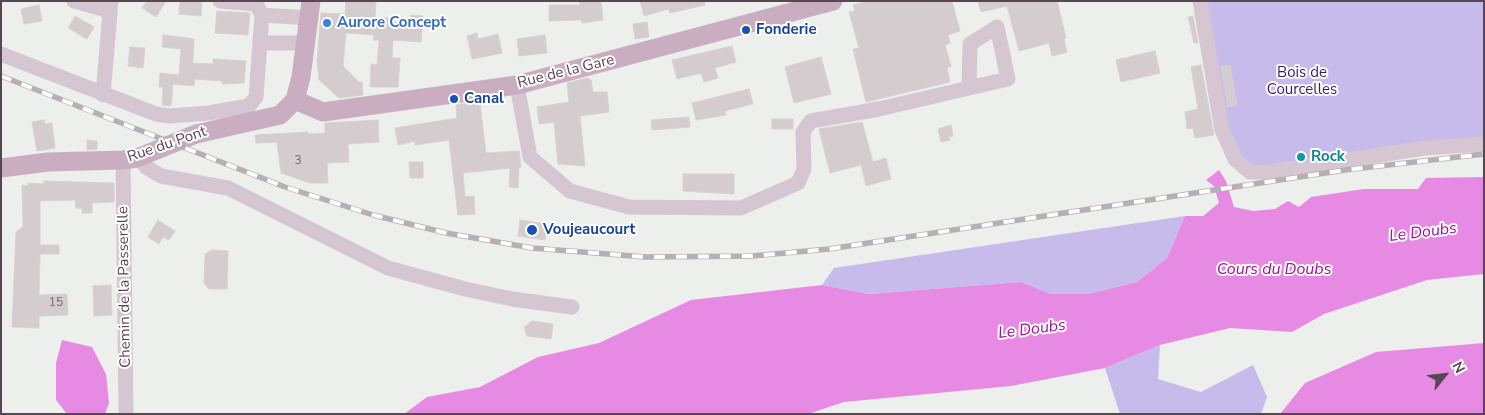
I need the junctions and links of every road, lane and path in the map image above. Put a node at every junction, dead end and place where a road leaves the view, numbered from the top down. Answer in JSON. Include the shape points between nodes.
{"nodes":[{"id":1,"x":74,"y":1,"type":"edge"},
{"id":2,"x":220,"y":1,"type":"edge"},
{"id":3,"x":834,"y":1,"type":"edge"},
{"id":4,"x":1200,"y":1,"type":"edge"},
{"id":5,"x":110,"y":6,"type":"edge"},
{"id":6,"x":310,"y":10,"type":"edge"},
{"id":7,"x":262,"y":15,"type":"junction"},
{"id":8,"x":260,"y":43,"type":"junction"},
{"id":9,"x":304,"y":43,"type":"junction"},
{"id":10,"x":1,"y":54,"type":"edge"},
{"id":11,"x":517,"y":85,"type":"junction"},
{"id":12,"x":969,"y":88,"type":"dead end"},
{"id":13,"x":103,"y":94,"type":"junction"},
{"id":14,"x":295,"y":100,"type":"junction"},
{"id":15,"x":1484,"y":144,"type":"edge"},
{"id":16,"x":131,"y":159,"type":"junction"},
{"id":17,"x":1,"y":168,"type":"edge"},
{"id":18,"x":572,"y":307,"type":"dead end"},
{"id":19,"x":126,"y":414,"type":"edge"}],
"edges":[{"from":1,"to":5,"type":"street"},
{"from":2,"to":7,"type":"street","via":[[256,4]]},
{"from":3,"to":11,"type":"main road","name":"Rue de la Gare"},
{"from":4,"to":15,"type":"street","via":[[1222,130],[1235,159],[1250,172],[1269,172],[1443,146]]},
{"from":5,"to":13,"type":"street"},
{"from":6,"to":7,"type":"street"},
{"from":6,"to":9,"type":"main road"},
{"from":7,"to":8,"type":"street"},
{"from":8,"to":9,"type":"street"},
{"from":8,"to":13,"type":"street","via":[[256,97],[250,106],[170,116],[141,110]]},
{"from":9,"to":14,"type":"main road"},
{"from":10,"to":13,"type":"street"},
{"from":11,"to":12,"type":"street","via":[[530,157],[570,191],[629,207],[742,208],[798,183],[804,169],[803,132],[811,121]]},
{"from":11,"to":14,"type":"main road","name":"Rue de la Gare","via":[[323,112]]},
{"from":14,"to":16,"type":"main road","name":"Rue du Pont","via":[[280,115],[196,134]]},
{"from":16,"to":17,"type":"main road","name":"Rue du Pont","via":[[48,162]]},
{"from":16,"to":18,"type":"street","via":[[161,176],[228,188],[388,268],[475,291]]},
{"from":16,"to":19,"type":"street","name":"Chemin de la Passerelle"}]}
